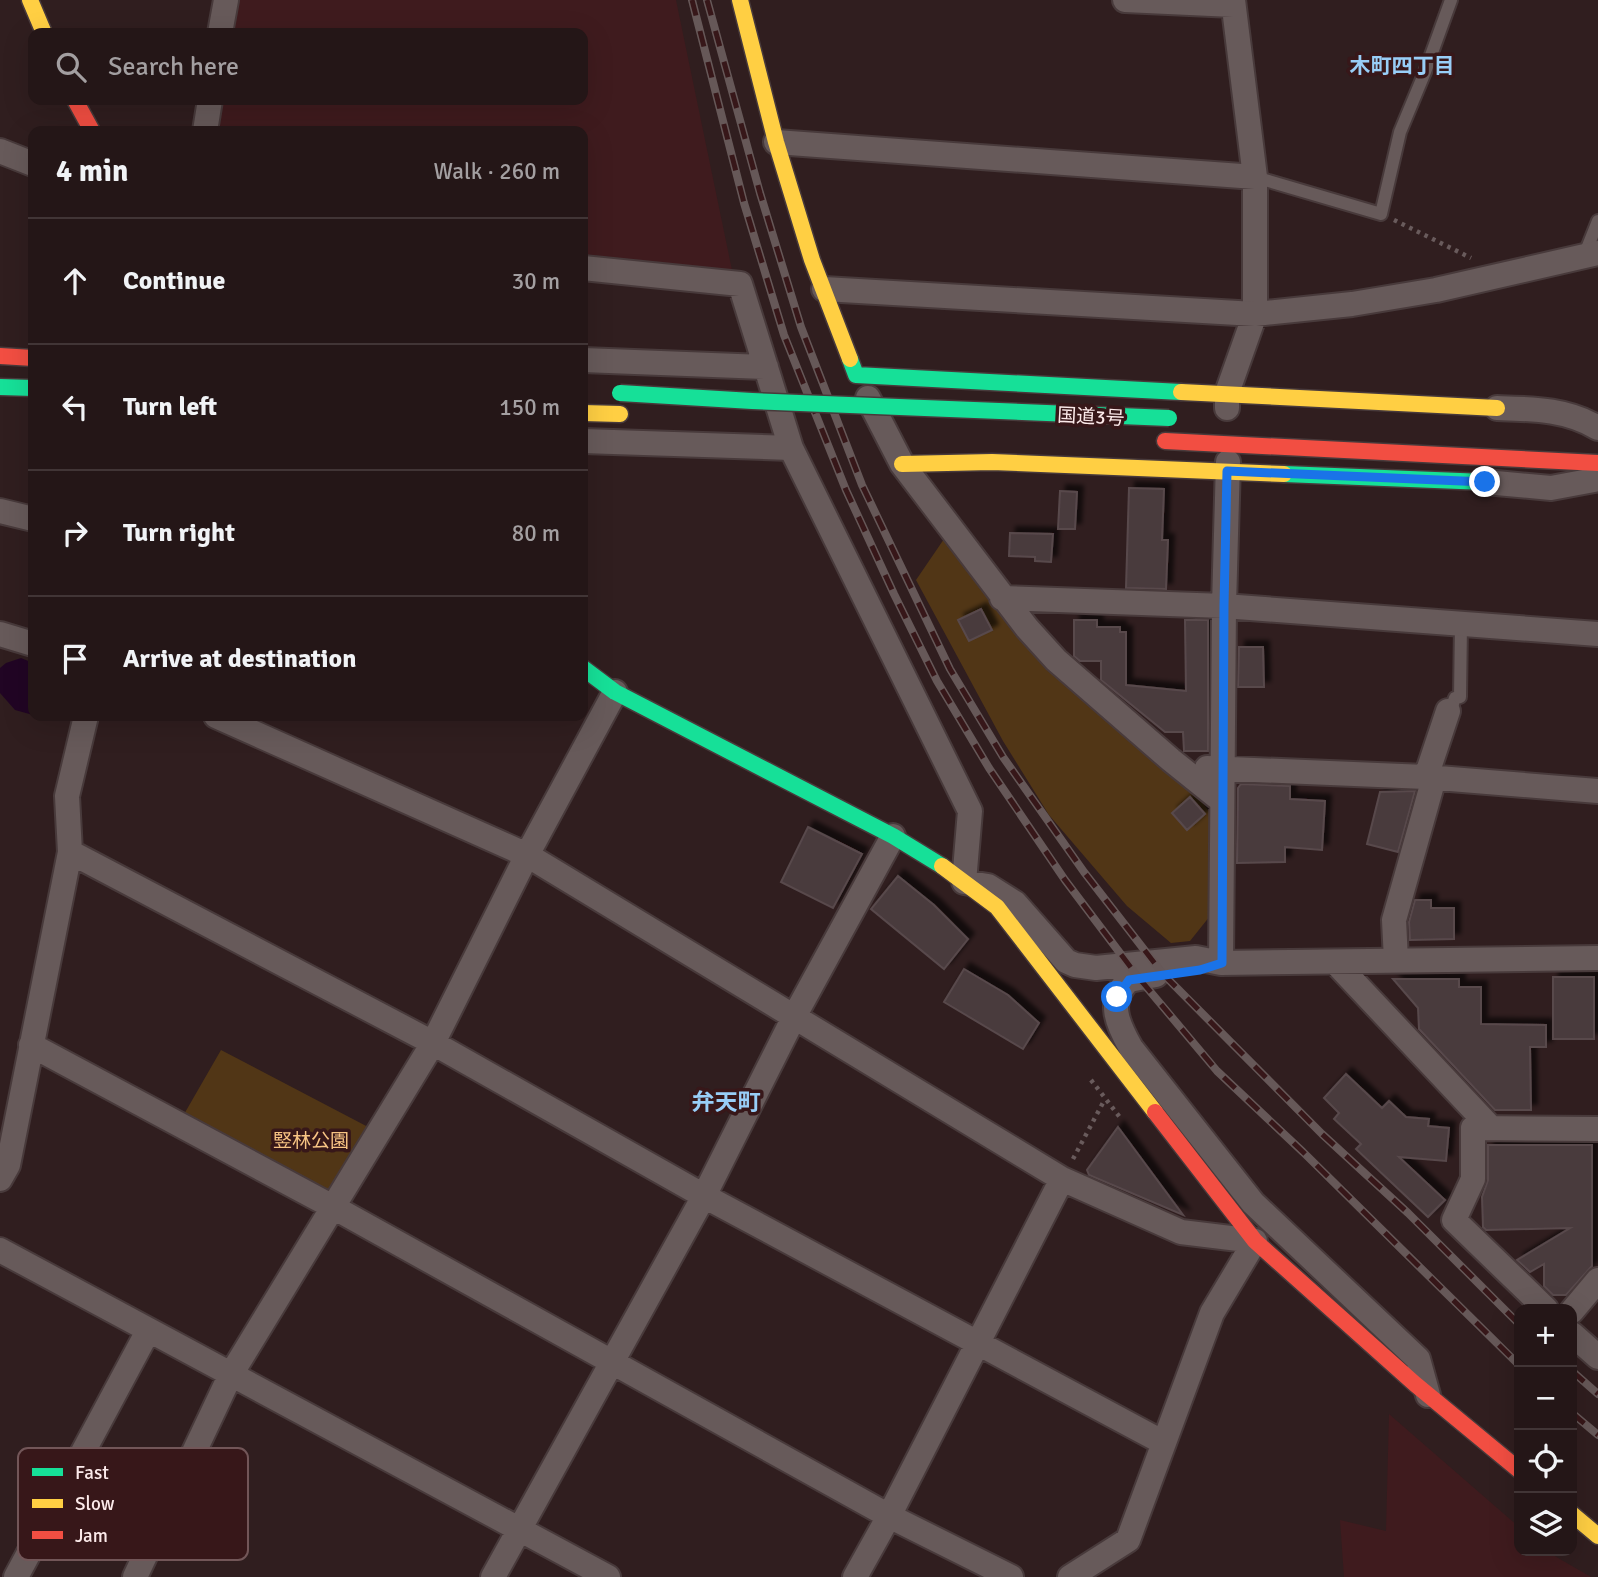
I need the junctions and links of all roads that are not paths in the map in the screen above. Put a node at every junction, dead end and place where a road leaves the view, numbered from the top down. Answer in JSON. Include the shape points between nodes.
{"nodes":[{"id":1,"x":30,"y":0,"type":"edge"},
{"id":2,"x":226,"y":0,"type":"edge"},
{"id":3,"x":740,"y":0,"type":"edge"},
{"id":4,"x":1125,"y":0,"type":"edge"},
{"id":5,"x":1451,"y":0,"type":"edge"},
{"id":6,"x":1233,"y":3,"type":"edge"},
{"id":7,"x":42,"y":28,"type":"edge"},
{"id":8,"x":221,"y":28,"type":"edge"},
{"id":9,"x":69,"y":105,"type":"edge"},
{"id":10,"x":78,"y":105,"type":"edge"},
{"id":11,"x":209,"y":105,"type":"edge"},
{"id":12,"x":76,"y":126,"type":"edge"},
{"id":13,"x":89,"y":126,"type":"edge"},
{"id":14,"x":206,"y":126,"type":"edge"},
{"id":15,"x":776,"y":142,"type":"junction"},
{"id":16,"x":0,"y":151,"type":"edge"},
{"id":17,"x":28,"y":162,"type":"edge"},
{"id":18,"x":1255,"y":177,"type":"junction"},
{"id":19,"x":1598,"y":221,"type":"edge"},
{"id":20,"x":1591,"y":255,"type":"edge"},
{"id":21,"x":588,"y":269,"type":"edge"},
{"id":22,"x":824,"y":289,"type":"junction"},
{"id":23,"x":1255,"y":314,"type":"junction"},
{"id":24,"x":0,"y":356,"type":"edge"},
{"id":25,"x":28,"y":358,"type":"edge"},
{"id":26,"x":588,"y":360,"type":"edge"},
{"id":27,"x":766,"y":367,"type":"junction"},
{"id":28,"x":856,"y":375,"type":"junction"},
{"id":29,"x":0,"y":387,"type":"edge"},
{"id":30,"x":28,"y":388,"type":"edge"},
{"id":31,"x":614,"y":392,"type":"dead end"},
{"id":32,"x":1497,"y":408,"type":"joint"},
{"id":33,"x":1226,"y":411,"type":"junction"},
{"id":34,"x":588,"y":413,"type":"edge"},
{"id":35,"x":627,"y":414,"type":"dead end"},
{"id":36,"x":1176,"y":418,"type":"dead end"},
{"id":37,"x":760,"y":423,"type":"dead end"},
{"id":38,"x":801,"y":425,"type":"dead end"},
{"id":39,"x":870,"y":428,"type":"dead end"},
{"id":40,"x":1598,"y":428,"type":"edge"},
{"id":41,"x":898,"y":430,"type":"dead end"},
{"id":42,"x":1570,"y":435,"type":"dead end"},
{"id":43,"x":1598,"y":436,"type":"edge"},
{"id":44,"x":588,"y":441,"type":"edge"},
{"id":45,"x":1158,"y":441,"type":"dead end"},
{"id":46,"x":791,"y":448,"type":"junction"},
{"id":47,"x":1598,"y":463,"type":"edge"},
{"id":48,"x":902,"y":464,"type":"junction"},
{"id":49,"x":1228,"y":467,"type":"junction"},
{"id":50,"x":1598,"y":477,"type":"edge"},
{"id":51,"x":1485,"y":482,"type":"joint"},
{"id":52,"x":0,"y":510,"type":"edge"},
{"id":53,"x":28,"y":518,"type":"edge"},
{"id":54,"x":1002,"y":598,"type":"junction"},
{"id":55,"x":1224,"y":606,"type":"junction"},
{"id":56,"x":1461,"y":624,"type":"junction"},
{"id":57,"x":0,"y":634,"type":"edge"},
{"id":58,"x":1598,"y":634,"type":"edge"},
{"id":59,"x":28,"y":642,"type":"edge"},
{"id":60,"x":588,"y":672,"type":"edge"},
{"id":61,"x":615,"y":692,"type":"junction"},
{"id":62,"x":1448,"y":711,"type":"joint"},
{"id":63,"x":85,"y":721,"type":"edge"},
{"id":64,"x":227,"y":721,"type":"edge"},
{"id":65,"x":1171,"y":760,"type":"junction"},
{"id":66,"x":1222,"y":769,"type":"junction"},
{"id":67,"x":1430,"y":777,"type":"junction"},
{"id":68,"x":1598,"y":791,"type":"edge"},
{"id":69,"x":1222,"y":801,"type":"junction"},
{"id":70,"x":894,"y":836,"type":"junction"},
{"id":71,"x":70,"y":852,"type":"junction"},
{"id":72,"x":527,"y":855,"type":"junction"},
{"id":73,"x":964,"y":882,"type":"junction"},
{"id":74,"x":1598,"y":958,"type":"edge"},
{"id":75,"x":1396,"y":960,"type":"junction"},
{"id":76,"x":1335,"y":962,"type":"junction"},
{"id":77,"x":1222,"y":963,"type":"junction"},
{"id":78,"x":794,"y":1017,"type":"junction"},
{"id":79,"x":433,"y":1043,"type":"junction"},
{"id":80,"x":31,"y":1045,"type":"junction"},
{"id":81,"x":1491,"y":1128,"type":"junction"},
{"id":82,"x":1598,"y":1129,"type":"edge"},
{"id":83,"x":0,"y":1179,"type":"edge"},
{"id":84,"x":1062,"y":1179,"type":"junction"},
{"id":85,"x":704,"y":1196,"type":"junction"},
{"id":86,"x":333,"y":1207,"type":"junction"},
{"id":87,"x":1255,"y":1241,"type":"junction"},
{"id":88,"x":0,"y":1250,"type":"edge"},
{"id":89,"x":1598,"y":1280,"type":"edge"},
{"id":90,"x":1541,"y":1304,"type":"edge"},
{"id":91,"x":1577,"y":1305,"type":"edge"},
{"id":92,"x":148,"y":1331,"type":"junction"},
{"id":93,"x":1577,"y":1338,"type":"edge"},
{"id":94,"x":977,"y":1344,"type":"junction"},
{"id":95,"x":1598,"y":1357,"type":"edge"},
{"id":96,"x":612,"y":1363,"type":"junction"},
{"id":97,"x":230,"y":1376,"type":"junction"},
{"id":98,"x":1428,"y":1395,"type":"junction"},
{"id":99,"x":1164,"y":1443,"type":"junction"},
{"id":100,"x":85,"y":1448,"type":"edge"},
{"id":101,"x":196,"y":1448,"type":"edge"},
{"id":102,"x":1514,"y":1467,"type":"edge"},
{"id":103,"x":889,"y":1516,"type":"junction"},
{"id":104,"x":1577,"y":1518,"type":"edge"},
{"id":105,"x":520,"y":1529,"type":"junction"},
{"id":106,"x":1598,"y":1536,"type":"edge"},
{"id":107,"x":25,"y":1560,"type":"edge"},
{"id":108,"x":143,"y":1560,"type":"edge"},
{"id":109,"x":16,"y":1577,"type":"edge"},
{"id":110,"x":135,"y":1577,"type":"edge"},
{"id":111,"x":494,"y":1577,"type":"edge"},
{"id":112,"x":608,"y":1577,"type":"edge"},
{"id":113,"x":855,"y":1577,"type":"edge"},
{"id":114,"x":1011,"y":1577,"type":"edge"},
{"id":115,"x":1070,"y":1577,"type":"edge"}],
"edges":[{"from":1,"to":7,"type":"main road"},
{"from":2,"to":8,"type":"street"},
{"from":3,"to":15,"type":"main road"},
{"from":4,"to":6,"type":"street"},
{"from":5,"to":18,"type":"lane","via":[[1400,132],[1381,214]]},
{"from":6,"to":18,"type":"street"},
{"from":9,"to":12,"type":"main road"},
{"from":10,"to":13,"type":"main road"},
{"from":11,"to":14,"type":"street"},
{"from":15,"to":18,"type":"street"},
{"from":15,"to":22,"type":"main road"},
{"from":16,"to":17,"type":"street"},
{"from":18,"to":23,"type":"street"},
{"from":19,"to":20,"type":"lane"},
{"from":20,"to":23,"type":"street","via":[[1352,304]]},
{"from":21,"to":27,"type":"street","via":[[740,284]]},
{"from":22,"to":23,"type":"street"},
{"from":22,"to":28,"type":"main road"},
{"from":23,"to":33,"type":"street"},
{"from":24,"to":25,"type":"main road"},
{"from":26,"to":27,"type":"street"},
{"from":27,"to":46,"type":"street"},
{"from":28,"to":33,"type":"main road"},
{"from":28,"to":48,"type":"street"},
{"from":29,"to":30,"type":"main road"},
{"from":31,"to":36,"type":"main road","name":"国道3号","bridge":true},
{"from":32,"to":33,"type":"main road"},
{"from":32,"to":40,"type":"street","via":[[1549,410],[1582,418]]},
{"from":34,"to":35,"type":"main road"},
{"from":37,"to":38,"type":"main road"},
{"from":39,"to":41,"type":"main road"},
{"from":42,"to":43,"type":"main road"},
{"from":44,"to":46,"type":"street"},
{"from":45,"to":47,"type":"main road"},
{"from":46,"to":73,"type":"street","via":[[970,811]]},
{"from":48,"to":49,"type":"main road"},
{"from":48,"to":54,"type":"street"},
{"from":49,"to":51,"type":"main road"},
{"from":49,"to":55,"type":"street"},
{"from":50,"to":51,"type":"street","via":[[1551,488]]},
{"from":52,"to":53,"type":"street"},
{"from":54,"to":55,"type":"street"},
{"from":54,"to":65,"type":"street","via":[[1056,660]]},
{"from":55,"to":56,"type":"street"},
{"from":55,"to":66,"type":"street"},
{"from":56,"to":58,"type":"street"},
{"from":56,"to":62,"type":"lane","via":[[1460,697]]},
{"from":57,"to":59,"type":"street"},
{"from":60,"to":61,"type":"main road"},
{"from":61,"to":70,"type":"main road"},
{"from":61,"to":72,"type":"street"},
{"from":62,"to":67,"type":"street"},
{"from":63,"to":71,"type":"street","via":[[67,796]]},
{"from":64,"to":72,"type":"street"},
{"from":65,"to":66,"type":"street"},
{"from":65,"to":69,"type":"street"},
{"from":66,"to":67,"type":"street"},
{"from":66,"to":69,"type":"street"},
{"from":67,"to":68,"type":"street"},
{"from":67,"to":75,"type":"street","via":[[1394,920]]},
{"from":69,"to":77,"type":"street"},
{"from":70,"to":73,"type":"main road"},
{"from":70,"to":78,"type":"street"},
{"from":71,"to":79,"type":"street"},
{"from":71,"to":80,"type":"street"},
{"from":72,"to":78,"type":"street"},
{"from":72,"to":79,"type":"street"},
{"from":73,"to":77,"type":"street","via":[[988,886],[1015,903],[1066,961],[1075,965],[1096,968],[1196,958]]},
{"from":73,"to":87,"type":"main road","via":[[997,907]]},
{"from":74,"to":75,"type":"street"},
{"from":75,"to":76,"type":"street"},
{"from":76,"to":77,"type":"street"},
{"from":76,"to":81,"type":"street"},
{"from":77,"to":98,"type":"street","via":[[1129,980],[1115,1004],[1122,1032],[1253,1203],[1418,1359]]},
{"from":78,"to":84,"type":"street"},
{"from":78,"to":85,"type":"street"},
{"from":79,"to":85,"type":"street"},
{"from":79,"to":86,"type":"street"},
{"from":80,"to":83,"type":"street","via":[[8,1166]]},
{"from":80,"to":86,"type":"street"},
{"from":81,"to":82,"type":"street"},
{"from":81,"to":90,"type":"street","via":[[1473,1128],[1473,1179],[1454,1220]]},
{"from":84,"to":87,"type":"street","via":[[1181,1232]]},
{"from":84,"to":94,"type":"street"},
{"from":85,"to":94,"type":"street"},
{"from":85,"to":96,"type":"street"},
{"from":86,"to":96,"type":"street"},
{"from":86,"to":97,"type":"street"},
{"from":87,"to":98,"type":"main road"},
{"from":87,"to":99,"type":"street","via":[[1212,1313]]},
{"from":88,"to":92,"type":"street"},
{"from":89,"to":91,"type":"street"},
{"from":92,"to":97,"type":"street"},
{"from":92,"to":100,"type":"street"},
{"from":93,"to":95,"type":"street"},
{"from":94,"to":99,"type":"street"},
{"from":94,"to":103,"type":"street"},
{"from":96,"to":103,"type":"street"},
{"from":96,"to":105,"type":"street"},
{"from":97,"to":101,"type":"street"},
{"from":97,"to":105,"type":"street"},
{"from":98,"to":102,"type":"main road"},
{"from":99,"to":115,"type":"street","via":[[1128,1540]]},
{"from":103,"to":113,"type":"street"},
{"from":103,"to":114,"type":"street"},
{"from":104,"to":106,"type":"main road"},
{"from":105,"to":111,"type":"street"},
{"from":105,"to":112,"type":"street"},
{"from":107,"to":109,"type":"street"},
{"from":108,"to":110,"type":"street"}]}
